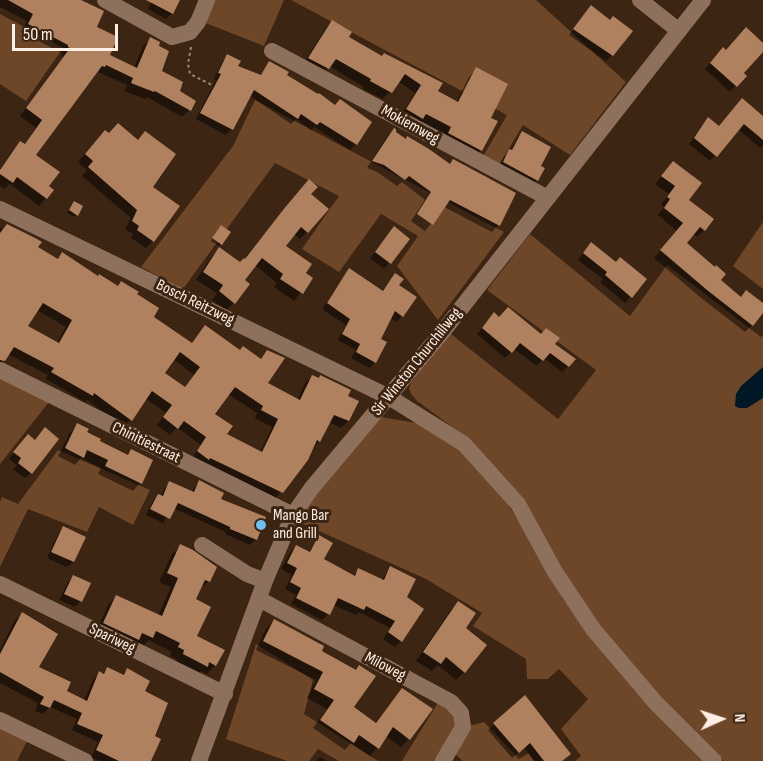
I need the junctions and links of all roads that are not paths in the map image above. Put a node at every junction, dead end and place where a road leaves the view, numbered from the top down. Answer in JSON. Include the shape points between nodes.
{"nodes":[{"id":1,"x":105,"y":0,"type":"edge"},
{"id":2,"x":207,"y":0,"type":"edge"},
{"id":3,"x":640,"y":0,"type":"edge"},
{"id":4,"x":703,"y":0,"type":"edge"},
{"id":5,"x":679,"y":32,"type":"junction"},
{"id":6,"x":272,"y":51,"type":"dead end"},
{"id":7,"x":548,"y":198,"type":"junction"},
{"id":8,"x":0,"y":209,"type":"edge"},
{"id":9,"x":0,"y":370,"type":"edge"},
{"id":10,"x":389,"y":397,"type":"junction"},
{"id":11,"x":293,"y":515,"type":"junction"},
{"id":12,"x":202,"y":545,"type":"dead end"},
{"id":13,"x":265,"y":581,"type":"junction"},
{"id":14,"x":0,"y":584,"type":"edge"},
{"id":15,"x":259,"y":599,"type":"junction"},
{"id":16,"x":225,"y":694,"type":"junction"},
{"id":17,"x":0,"y":720,"type":"edge"},
{"id":18,"x":85,"y":761,"type":"edge"},
{"id":19,"x":199,"y":761,"type":"edge"},
{"id":20,"x":443,"y":761,"type":"edge"},
{"id":21,"x":714,"y":761,"type":"edge"}],
"edges":[{"from":1,"to":2,"type":"street","via":[[172,37],[190,32]]},
{"from":3,"to":5,"type":"street"},
{"from":4,"to":5,"type":"street","name":"Sir Winston Churchillweg"},
{"from":5,"to":7,"type":"street","name":"Sir Winston Churchillweg"},
{"from":6,"to":7,"type":"street","name":"Mokiemweg"},
{"from":7,"to":10,"type":"street","name":"Sir Winston Churchillweg"},
{"from":8,"to":10,"type":"street","name":"Bosch Reitzweg"},
{"from":9,"to":11,"type":"street","name":"Chinitiestraat"},
{"from":10,"to":11,"type":"street","name":"Sir Winston Churchillweg"},
{"from":10,"to":21,"type":"street","name":"Bosch Reitzweg","via":[[464,444],[518,504],[592,629],[655,702]]},
{"from":11,"to":13,"type":"street","name":"Sir Winston Churchillweg"},
{"from":12,"to":13,"type":"street"},
{"from":13,"to":15,"type":"street","name":"Sir Winston Churchillweg"},
{"from":14,"to":16,"type":"street","name":"Spariweg"},
{"from":15,"to":16,"type":"street","name":"Sir Winston Churchillweg"},
{"from":15,"to":20,"type":"street","name":"Miloweg","via":[[451,702],[461,713],[463,727]]},
{"from":16,"to":19,"type":"street","name":"Sir Winston Churchillweg"},
{"from":17,"to":18,"type":"street"}]}
